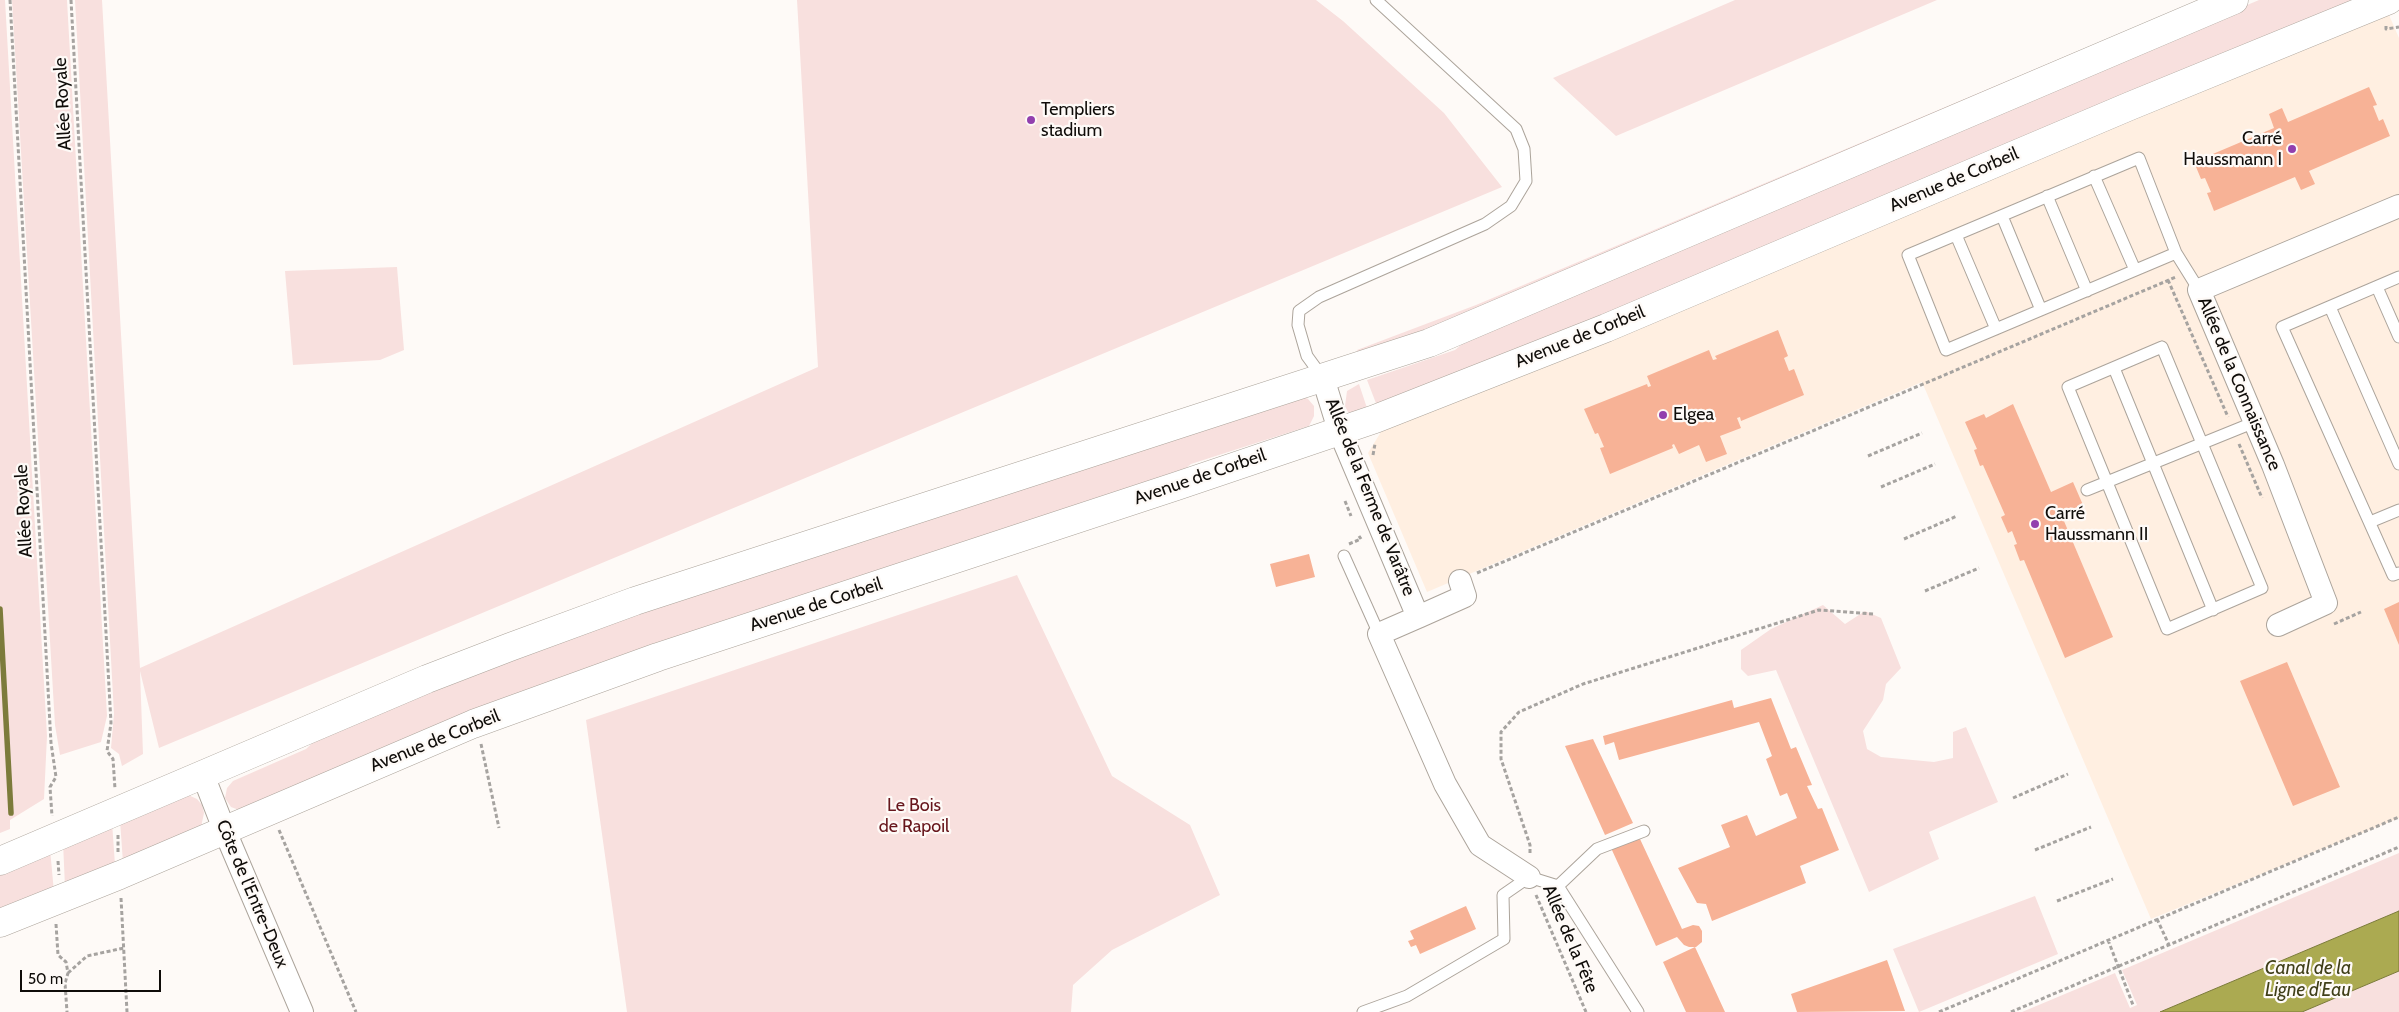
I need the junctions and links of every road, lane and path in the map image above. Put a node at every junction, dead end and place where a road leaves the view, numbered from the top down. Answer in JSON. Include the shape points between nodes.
{"nodes":[{"id":1,"x":10,"y":0,"type":"edge"},
{"id":2,"x":71,"y":0,"type":"edge"},
{"id":3,"x":1376,"y":0,"type":"edge"},
{"id":4,"x":2234,"y":0,"type":"edge"},
{"id":5,"x":2389,"y":0,"type":"edge"},
{"id":6,"x":2094,"y":176,"type":"junction"},
{"id":7,"x":2047,"y":196,"type":"junction"},
{"id":8,"x":2399,"y":206,"type":"edge"},
{"id":9,"x":2002,"y":216,"type":"junction"},
{"id":10,"x":1956,"y":235,"type":"junction"},
{"id":11,"x":2176,"y":253,"type":"junction"},
{"id":12,"x":2135,"y":270,"type":"junction"},
{"id":13,"x":2399,"y":277,"type":"edge"},
{"id":14,"x":2168,"y":280,"type":"junction"},
{"id":15,"x":2194,"y":281,"type":"junction"},
{"id":16,"x":2378,"y":286,"type":"junction"},
{"id":17,"x":2087,"y":291,"type":"junction"},
{"id":18,"x":2330,"y":306,"type":"junction"},
{"id":19,"x":2041,"y":310,"type":"junction"},
{"id":20,"x":1996,"y":329,"type":"junction"},
{"id":21,"x":2399,"y":337,"type":"edge"},
{"id":22,"x":2114,"y":368,"type":"junction"},
{"id":23,"x":1322,"y":378,"type":"junction"},
{"id":24,"x":2255,"y":422,"type":"junction"},
{"id":25,"x":1339,"y":430,"type":"junction"},
{"id":26,"x":2233,"y":431,"type":"junction"},
{"id":27,"x":1922,"y":433,"type":"dead end"},
{"id":28,"x":2203,"y":444,"type":"junction"},
{"id":29,"x":1868,"y":456,"type":"dead end"},
{"id":30,"x":2154,"y":463,"type":"junction"},
{"id":31,"x":1935,"y":464,"type":"dead end"},
{"id":32,"x":2399,"y":464,"type":"edge"},
{"id":33,"x":2106,"y":482,"type":"junction"},
{"id":34,"x":1881,"y":487,"type":"dead end"},
{"id":35,"x":2088,"y":490,"type":"dead end"},
{"id":36,"x":1344,"y":499,"type":"dead end"},
{"id":37,"x":2264,"y":503,"type":"dead end"},
{"id":38,"x":2399,"y":510,"type":"edge"},
{"id":39,"x":1957,"y":516,"type":"dead end"},
{"id":40,"x":2370,"y":522,"type":"junction"},
{"id":41,"x":1354,"y":523,"type":"dead end"},
{"id":42,"x":1358,"y":531,"type":"dead end"},
{"id":43,"x":1904,"y":540,"type":"dead end"},
{"id":44,"x":1344,"y":556,"type":"joint"},
{"id":45,"x":1979,"y":568,"type":"dead end"},
{"id":46,"x":2399,"y":572,"type":"edge"},
{"id":47,"x":1460,"y":581,"type":"joint"},
{"id":48,"x":1925,"y":591,"type":"dead end"},
{"id":49,"x":2214,"y":610,"type":"junction"},
{"id":50,"x":1874,"y":614,"type":"dead end"},
{"id":51,"x":1418,"y":616,"type":"junction"},
{"id":52,"x":2278,"y":625,"type":"dead end"},
{"id":53,"x":1379,"y":634,"type":"junction"},
{"id":54,"x":490,"y":740,"type":"dead end"},
{"id":55,"x":481,"y":744,"type":"junction"},
{"id":56,"x":474,"y":746,"type":"dead end"},
{"id":57,"x":2068,"y":774,"type":"dead end"},
{"id":58,"x":203,"y":775,"type":"junction"},
{"id":59,"x":2013,"y":798,"type":"dead end"},
{"id":60,"x":116,"y":812,"type":"junction"},
{"id":61,"x":2399,"y":817,"type":"edge"},
{"id":62,"x":288,"y":825,"type":"dead end"},
{"id":63,"x":2091,"y":827,"type":"dead end"},
{"id":64,"x":499,"y":828,"type":"dead end"},
{"id":65,"x":224,"y":829,"type":"junction"},
{"id":66,"x":279,"y":829,"type":"junction"},
{"id":67,"x":1644,"y":831,"type":"dead end"},
{"id":68,"x":271,"y":832,"type":"dead end"},
{"id":69,"x":56,"y":838,"type":"junction"},
{"id":70,"x":2399,"y":847,"type":"edge"},
{"id":71,"x":2034,"y":850,"type":"dead end"},
{"id":72,"x":0,"y":861,"type":"edge"},
{"id":73,"x":1529,"y":877,"type":"junction"},
{"id":74,"x":2113,"y":879,"type":"dead end"},
{"id":75,"x":1558,"y":886,"type":"junction"},
{"id":76,"x":118,"y":889,"type":"junction"},
{"id":77,"x":2056,"y":902,"type":"dead end"},
{"id":78,"x":60,"y":913,"type":"junction"},
{"id":79,"x":2157,"y":919,"type":"junction"},
{"id":80,"x":0,"y":923,"type":"edge"},
{"id":81,"x":2108,"y":940,"type":"junction"},
{"id":82,"x":2169,"y":945,"type":"junction"},
{"id":83,"x":124,"y":948,"type":"junction"},
{"id":84,"x":2118,"y":967,"type":"junction"},
{"id":85,"x":68,"y":973,"type":"junction"},
{"id":86,"x":2133,"y":1005,"type":"dead end"},
{"id":87,"x":67,"y":1012,"type":"edge"},
{"id":88,"x":127,"y":1012,"type":"edge"},
{"id":89,"x":302,"y":1012,"type":"edge"},
{"id":90,"x":356,"y":1012,"type":"edge"},
{"id":91,"x":1363,"y":1012,"type":"edge"},
{"id":92,"x":1586,"y":1012,"type":"edge"},
{"id":93,"x":1638,"y":1012,"type":"edge"},
{"id":94,"x":1939,"y":1012,"type":"edge"},
{"id":95,"x":2011,"y":1012,"type":"edge"}],
"edges":[{"from":1,"to":69,"type":"path","name":"Allée Royale","via":[[50,733],[56,777],[50,786],[51,812]]},
{"from":2,"to":60,"type":"path","name":"Allée Royale","via":[[111,723],[107,752],[113,759]]},
{"from":3,"to":23,"type":"lane","via":[[1516,129],[1524,149],[1526,181],[1511,206],[1485,224],[1319,297],[1299,311],[1298,325],[1307,356]]},
{"from":4,"to":23,"type":"main road","via":[[1429,342]]},
{"from":5,"to":25,"type":"main road","name":"Avenue de Corbeil","via":[[1606,328],[1375,419]]},
{"from":6,"to":7,"type":"lane"},
{"from":6,"to":11,"type":"lane","via":[[2139,158]]},
{"from":6,"to":12,"type":"lane"},
{"from":7,"to":9,"type":"lane"},
{"from":7,"to":17,"type":"lane"},
{"from":8,"to":15,"type":"street","name":"Allée de la Connaissance"},
{"from":9,"to":10,"type":"lane"},
{"from":9,"to":19,"type":"lane"},
{"from":10,"to":20,"type":"lane"},
{"from":10,"to":20,"type":"lane","via":[[1908,255],[1946,350]]},
{"from":11,"to":12,"type":"lane"},
{"from":11,"to":15,"type":"lane"},
{"from":12,"to":17,"type":"lane"},
{"from":13,"to":16,"type":"lane"},
{"from":14,"to":15,"type":"path"},
{"from":14,"to":26,"type":"path"},
{"from":14,"to":47,"type":"path"},
{"from":15,"to":24,"type":"street","name":"Allée de la Connaissance"},
{"from":16,"to":18,"type":"lane"},
{"from":16,"to":21,"type":"lane"},
{"from":17,"to":19,"type":"lane"},
{"from":18,"to":32,"type":"lane"},
{"from":18,"to":40,"type":"lane","via":[[2282,327]]},
{"from":19,"to":20,"type":"lane"},
{"from":22,"to":28,"type":"lane","via":[[2162,347]]},
{"from":22,"to":30,"type":"lane"},
{"from":22,"to":33,"type":"lane","via":[[2068,387]]},
{"from":23,"to":25,"type":"street","name":"Allée de la Ferme de Varâtre"},
{"from":23,"to":58,"type":"main road","via":[[635,602],[427,679]]},
{"from":24,"to":26,"type":"lane"},
{"from":24,"to":52,"type":"street","name":"Allée de la Connaissance","via":[[2326,603]]},
{"from":25,"to":51,"type":"street","name":"Allée de la Ferme de Varâtre"},
{"from":25,"to":65,"type":"main road","name":"Avenue de Corbeil","via":[[658,657],[473,724]]},
{"from":26,"to":28,"type":"lane"},
{"from":26,"to":37,"type":"path"},
{"from":27,"to":29,"type":"path"},
{"from":28,"to":30,"type":"lane"},
{"from":28,"to":49,"type":"lane","via":[[2262,588]]},
{"from":30,"to":33,"type":"lane"},
{"from":30,"to":49,"type":"lane"},
{"from":31,"to":34,"type":"path"},
{"from":33,"to":35,"type":"lane"},
{"from":33,"to":49,"type":"lane","via":[[2167,629]]},
{"from":36,"to":41,"type":"path"},
{"from":38,"to":40,"type":"lane"},
{"from":39,"to":43,"type":"path"},
{"from":40,"to":46,"type":"lane","via":[[2394,575]]},
{"from":42,"to":44,"type":"path","via":[[1361,539],[1340,547]]},
{"from":44,"to":53,"type":"lane"},
{"from":45,"to":48,"type":"path"},
{"from":47,"to":51,"type":"street","name":"Allée de la Ferme de Varâtre","via":[[1465,596]]},
{"from":50,"to":73,"type":"path","via":[[1819,610],[1583,684],[1519,712],[1502,732],[1502,759],[1530,845]]},
{"from":51,"to":53,"type":"street","name":"Allée de la Ferme de Varâtre"},
{"from":53,"to":73,"type":"street","via":[[1445,784],[1480,845]]},
{"from":54,"to":55,"type":"path"},
{"from":55,"to":56,"type":"path"},
{"from":55,"to":64,"type":"path"},
{"from":57,"to":59,"type":"path"},
{"from":58,"to":60,"type":"main road"},
{"from":58,"to":65,"type":"street","name":"Côte de l'Entre-Deux"},
{"from":60,"to":69,"type":"main road"},
{"from":60,"to":76,"type":"path","name":"Allée Royale"},
{"from":61,"to":79,"type":"path"},
{"from":62,"to":66,"type":"path"},
{"from":63,"to":71,"type":"path"},
{"from":65,"to":76,"type":"main road","name":"Avenue de Corbeil"},
{"from":65,"to":89,"type":"street","name":"Côte de l'Entre-Deux"},
{"from":66,"to":68,"type":"path"},
{"from":66,"to":90,"type":"path"},
{"from":67,"to":75,"type":"lane","via":[[1597,850]]},
{"from":69,"to":72,"type":"main road"},
{"from":69,"to":78,"type":"path","name":"Allée Royale"},
{"from":70,"to":82,"type":"path"},
{"from":73,"to":75,"type":"lane"},
{"from":73,"to":91,"type":"lane","via":[[1502,894],[1504,939],[1408,996]]},
{"from":73,"to":92,"type":"path","name":"Allée de la Fête"},
{"from":74,"to":77,"type":"path"},
{"from":75,"to":93,"type":"lane"},
{"from":76,"to":78,"type":"main road","name":"Avenue de Corbeil"},
{"from":76,"to":83,"type":"path","name":"Allée Royale"},
{"from":78,"to":80,"type":"main road","name":"Avenue de Corbeil"},
{"from":78,"to":85,"type":"path","name":"Allée Royale","via":[[58,955],[66,962]]},
{"from":79,"to":81,"type":"path"},
{"from":79,"to":82,"type":"path"},
{"from":81,"to":84,"type":"path"},
{"from":81,"to":94,"type":"path"},
{"from":82,"to":84,"type":"path"},
{"from":83,"to":85,"type":"path","via":[[87,956]]},
{"from":83,"to":88,"type":"path","name":"Allée Royale"},
{"from":84,"to":86,"type":"path"},
{"from":84,"to":95,"type":"path"},
{"from":85,"to":87,"type":"path","via":[[65,983]]}]}
